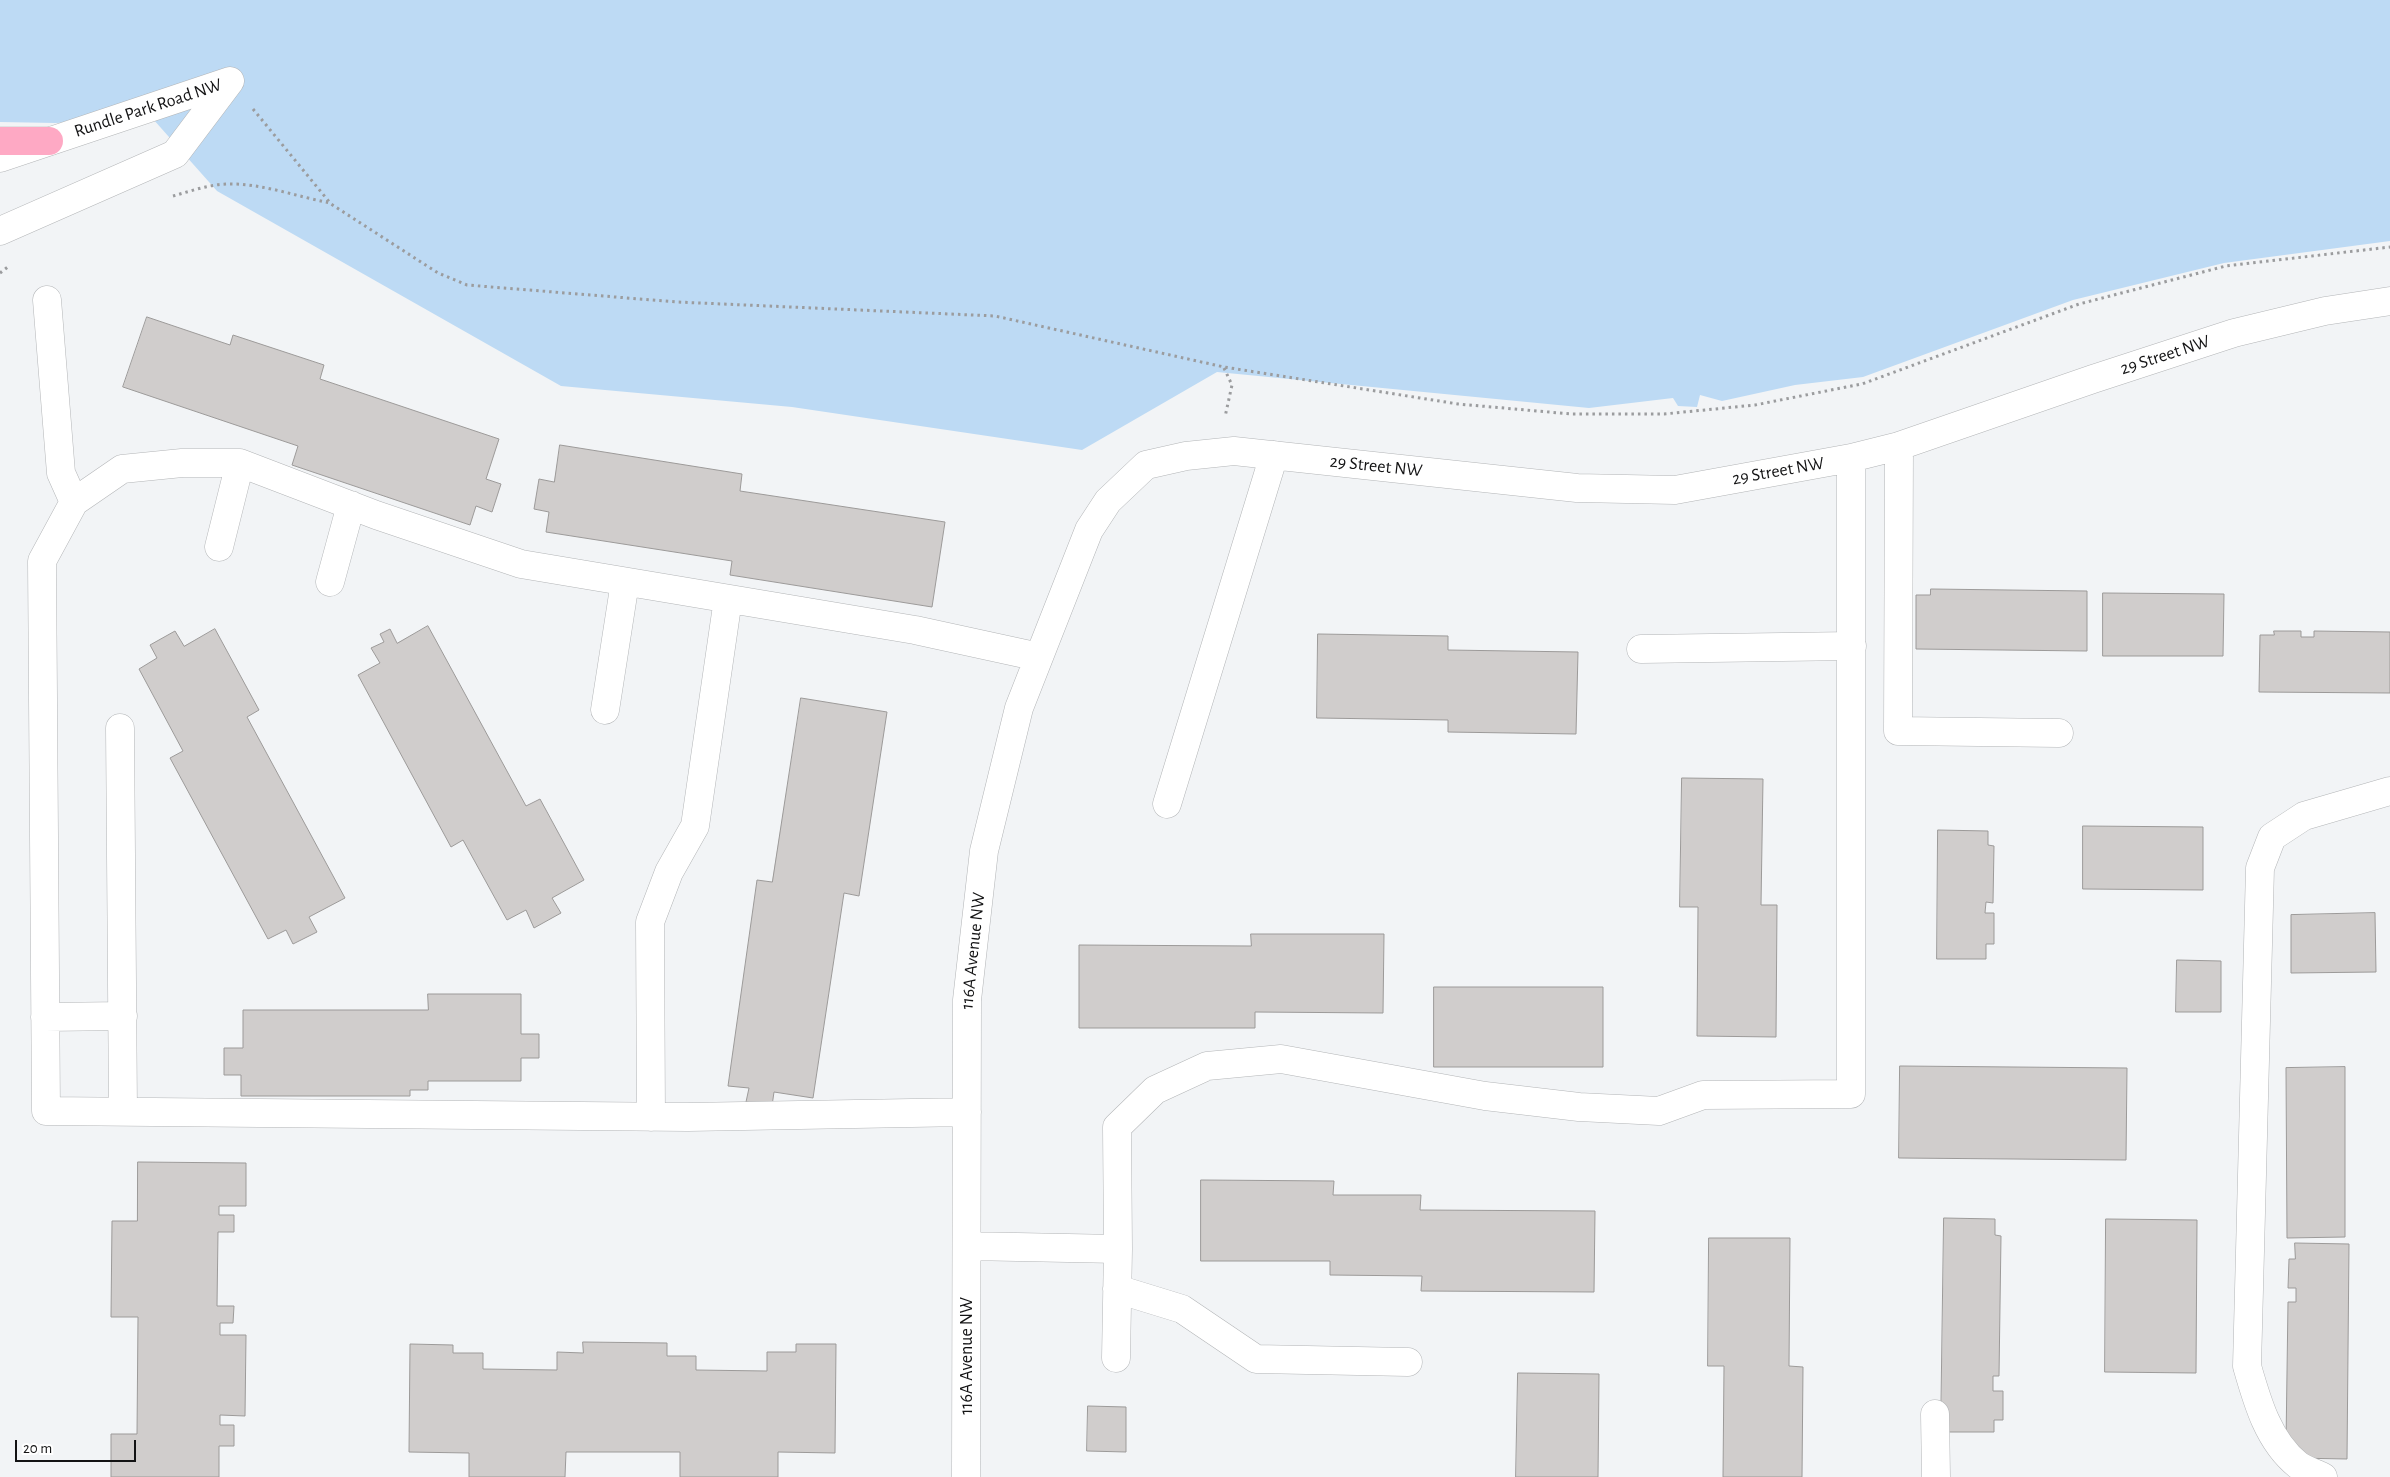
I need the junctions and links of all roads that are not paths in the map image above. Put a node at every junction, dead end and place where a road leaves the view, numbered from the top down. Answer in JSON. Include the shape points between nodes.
{"nodes":[{"id":1,"x":0,"y":141,"type":"edge"},
{"id":2,"x":49,"y":141,"type":"junction"},
{"id":3,"x":0,"y":158,"type":"edge"},
{"id":4,"x":0,"y":231,"type":"edge"},
{"id":5,"x":47,"y":300,"type":"dead end"},
{"id":6,"x":2390,"y":301,"type":"edge"},
{"id":7,"x":1899,"y":446,"type":"junction"},
{"id":8,"x":1274,"y":455,"type":"junction"},
{"id":9,"x":1851,"y":458,"type":"junction"},
{"id":10,"x":240,"y":463,"type":"junction"},
{"id":11,"x":1146,"y":465,"type":"joint"},
{"id":12,"x":74,"y":502,"type":"junction"},
{"id":13,"x":351,"y":505,"type":"junction"},
{"id":14,"x":219,"y":547,"type":"dead end"},
{"id":15,"x":330,"y":582,"type":"dead end"},
{"id":16,"x":625,"y":582,"type":"junction"},
{"id":17,"x":728,"y":599,"type":"junction"},
{"id":18,"x":1852,"y":646,"type":"junction"},
{"id":19,"x":1641,"y":649,"type":"dead end"},
{"id":20,"x":1039,"y":657,"type":"junction"},
{"id":21,"x":605,"y":710,"type":"dead end"},
{"id":22,"x":120,"y":728,"type":"dead end"},
{"id":23,"x":2060,"y":733,"type":"dead end"},
{"id":24,"x":2390,"y":791,"type":"edge"},
{"id":25,"x":1167,"y":804,"type":"dead end"},
{"id":26,"x":123,"y":1016,"type":"junction"},
{"id":27,"x":45,"y":1017,"type":"junction"},
{"id":28,"x":124,"y":1111,"type":"junction"},
{"id":29,"x":967,"y":1112,"type":"junction"},
{"id":30,"x":650,"y":1117,"type":"junction"},
{"id":31,"x":967,"y":1246,"type":"junction"},
{"id":32,"x":1118,"y":1248,"type":"junction"},
{"id":33,"x":1118,"y":1289,"type":"junction"},
{"id":34,"x":1116,"y":1358,"type":"dead end"},
{"id":35,"x":1408,"y":1362,"type":"dead end"},
{"id":36,"x":1935,"y":1414,"type":"dead end"},
{"id":37,"x":966,"y":1477,"type":"edge"},
{"id":38,"x":1936,"y":1477,"type":"edge"},
{"id":39,"x":2323,"y":1477,"type":"edge"}],
"edges":[{"from":1,"to":2,"type":"main road"},
{"from":2,"to":3,"type":"street","name":"Rundle Park Road NW"},
{"from":2,"to":4,"type":"street","name":"Rundle Park Road NW","via":[[230,81],[176,154]]},
{"from":5,"to":12,"type":"street","via":[[61,473]]},
{"from":6,"to":7,"type":"street","name":"29 Street NW","via":[[2325,311],[2234,333]]},
{"from":7,"to":9,"type":"street","name":"29 Street NW"},
{"from":7,"to":23,"type":"street","via":[[1898,731]]},
{"from":8,"to":9,"type":"street","name":"29 Street NW","via":[[1577,488],[1675,490]]},
{"from":8,"to":11,"type":"street","name":"29 Street NW","via":[[1234,451],[1207,453]]},
{"from":8,"to":25,"type":"street"},
{"from":9,"to":18,"type":"street"},
{"from":10,"to":12,"type":"street","via":[[182,462],[122,469]]},
{"from":10,"to":13,"type":"street"},
{"from":10,"to":14,"type":"street"},
{"from":11,"to":20,"type":"street","name":"116A Avenue NW","via":[[1108,501],[1089,530]]},
{"from":12,"to":27,"type":"street","via":[[42,561]]},
{"from":13,"to":15,"type":"street"},
{"from":13,"to":16,"type":"street","via":[[522,564]]},
{"from":16,"to":17,"type":"street"},
{"from":16,"to":21,"type":"street"},
{"from":17,"to":20,"type":"street","via":[[915,630]]},
{"from":17,"to":30,"type":"street","via":[[695,826],[669,872],[650,922]]},
{"from":18,"to":19,"type":"street"},
{"from":18,"to":32,"type":"street","via":[[1851,1094],[1703,1095],[1659,1111],[1579,1107],[1485,1096],[1281,1060],[1207,1066],[1155,1090],[1117,1128]]},
{"from":20,"to":29,"type":"street","name":"116A Avenue NW","via":[[1019,708],[984,851],[967,1000]]},
{"from":22,"to":26,"type":"street"},
{"from":24,"to":39,"type":"street","via":[[2304,816],[2272,837],[2260,868],[2247,1366],[2257,1402],[2280,1448],[2299,1466]]},
{"from":26,"to":27,"type":"street"},
{"from":26,"to":28,"type":"street"},
{"from":27,"to":28,"type":"street","via":[[46,1111]]},
{"from":28,"to":30,"type":"street"},
{"from":29,"to":30,"type":"street"},
{"from":29,"to":31,"type":"street","name":"116A Avenue NW"},
{"from":31,"to":32,"type":"street"},
{"from":31,"to":37,"type":"street","name":"116A Avenue NW"},
{"from":32,"to":33,"type":"street"},
{"from":33,"to":34,"type":"street"},
{"from":33,"to":35,"type":"street","via":[[1182,1309],[1256,1359]]},
{"from":36,"to":38,"type":"street"}]}
